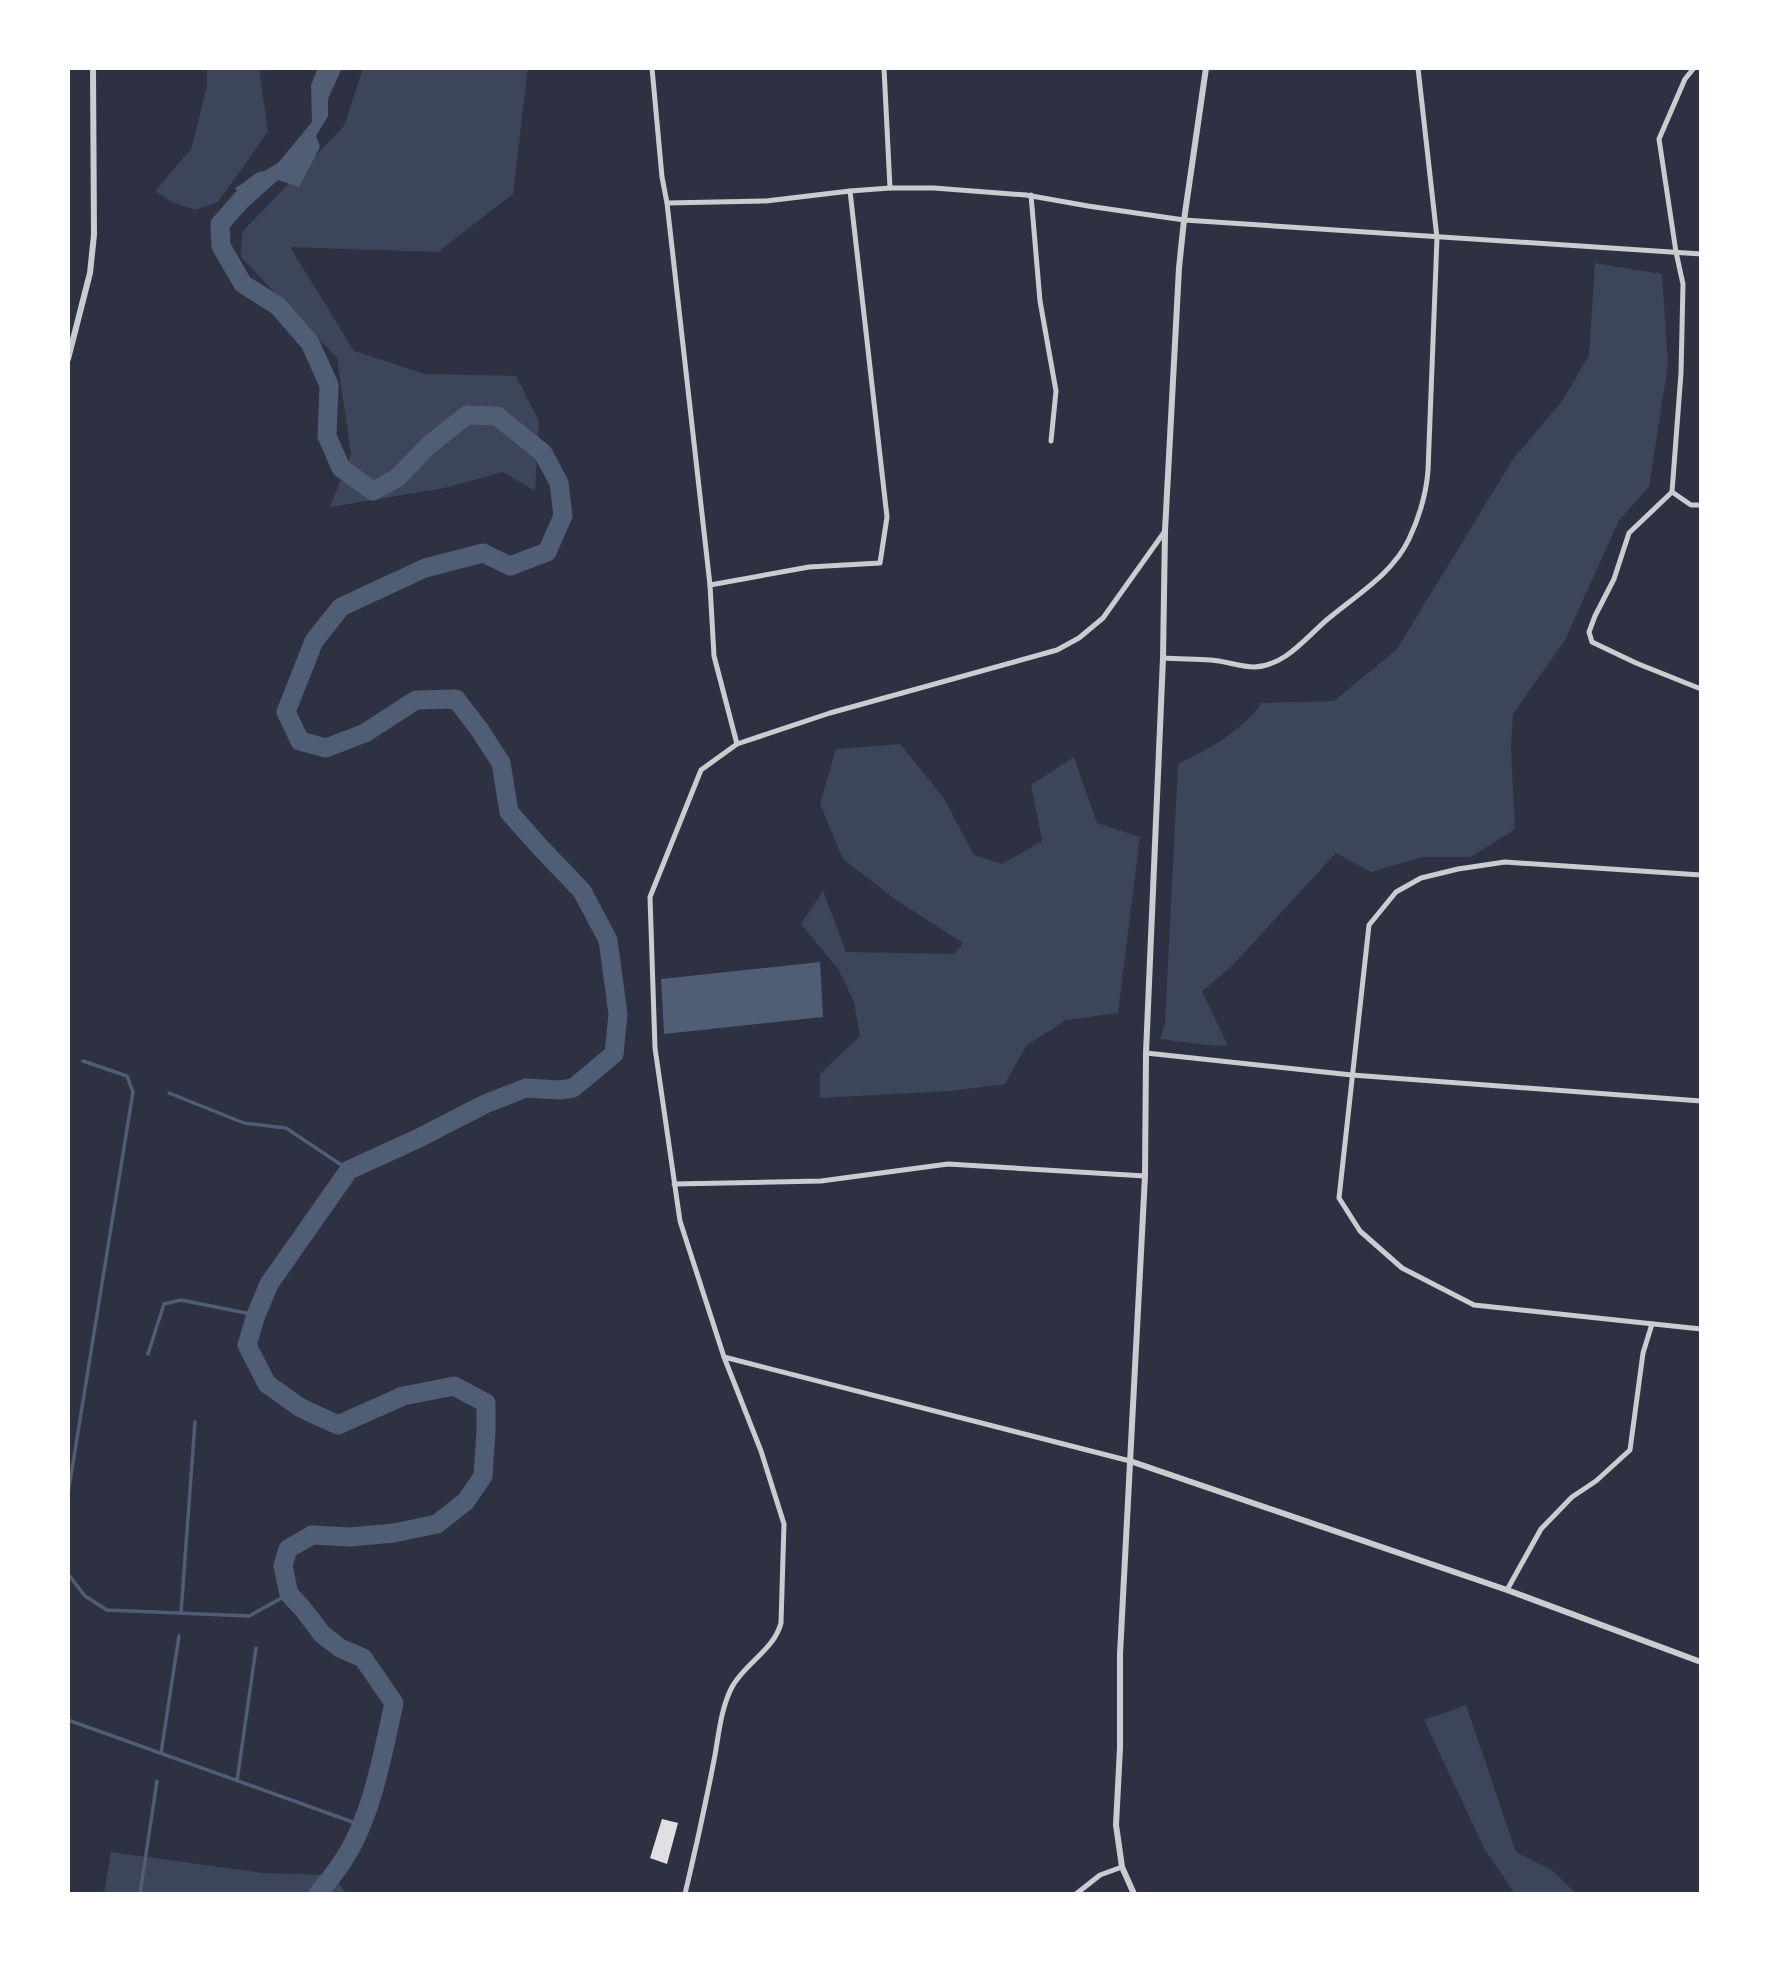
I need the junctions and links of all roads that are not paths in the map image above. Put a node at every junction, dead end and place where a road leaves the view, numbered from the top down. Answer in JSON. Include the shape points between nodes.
{"nodes":[{"id":1,"x":93,"y":68,"type":"edge"},
{"id":2,"x":652,"y":68,"type":"edge"},
{"id":3,"x":884,"y":68,"type":"edge"},
{"id":4,"x":1206,"y":68,"type":"edge"},
{"id":5,"x":1418,"y":68,"type":"edge"},
{"id":6,"x":1694,"y":68,"type":"edge"},
{"id":7,"x":890,"y":188,"type":"junction"},
{"id":8,"x":850,"y":191,"type":"junction"},
{"id":9,"x":1031,"y":195,"type":"junction"},
{"id":10,"x":667,"y":203,"type":"junction"},
{"id":11,"x":1184,"y":220,"type":"junction"},
{"id":12,"x":1437,"y":238,"type":"junction"},
{"id":13,"x":1676,"y":251,"type":"junction"},
{"id":14,"x":1701,"y":254,"type":"edge"},
{"id":15,"x":68,"y":359,"type":"edge"},
{"id":16,"x":1051,"y":441,"type":"dead end"},
{"id":17,"x":1672,"y":492,"type":"junction"},
{"id":18,"x":1701,"y":505,"type":"edge"},
{"id":19,"x":1164,"y":531,"type":"junction"},
{"id":20,"x":710,"y":585,"type":"junction"},
{"id":21,"x":1163,"y":658,"type":"junction"},
{"id":22,"x":1701,"y":689,"type":"edge"},
{"id":23,"x":737,"y":744,"type":"junction"},
{"id":24,"x":1701,"y":875,"type":"edge"},
{"id":25,"x":1146,"y":1053,"type":"junction"},
{"id":26,"x":1352,"y":1075,"type":"junction"},
{"id":27,"x":1701,"y":1101,"type":"edge"},
{"id":28,"x":1145,"y":1176,"type":"junction"},
{"id":29,"x":674,"y":1184,"type":"junction"},
{"id":30,"x":1651,"y":1324,"type":"junction"},
{"id":31,"x":1701,"y":1329,"type":"edge"},
{"id":32,"x":724,"y":1357,"type":"junction"},
{"id":33,"x":1130,"y":1461,"type":"junction"},
{"id":34,"x":1507,"y":1590,"type":"junction"},
{"id":35,"x":1701,"y":1662,"type":"edge"},
{"id":36,"x":1122,"y":1867,"type":"junction"},
{"id":37,"x":685,"y":1894,"type":"edge"},
{"id":38,"x":1076,"y":1894,"type":"edge"},
{"id":39,"x":1135,"y":1894,"type":"edge"}],
"edges":[{"from":1,"to":15,"type":"street","via":[[94,235],[90,273]]},
{"from":2,"to":10,"type":"street"},
{"from":3,"to":7,"type":"street"},
{"from":4,"to":11,"type":"street"},
{"from":5,"to":12,"type":"street"},
{"from":6,"to":13,"type":"street","via":[[1658,139]]},
{"from":7,"to":8,"type":"street"},
{"from":7,"to":9,"type":"street"},
{"from":8,"to":10,"type":"street","via":[[766,201]]},
{"from":8,"to":20,"type":"street","via":[[887,517],[880,563],[809,567]]},
{"from":9,"to":11,"type":"street"},
{"from":9,"to":16,"type":"street","via":[[1040,300],[1056,391]]},
{"from":10,"to":20,"type":"street"},
{"from":11,"to":12,"type":"street"},
{"from":11,"to":19,"type":"street"},
{"from":12,"to":13,"type":"street"},
{"from":12,"to":21,"type":"street","via":[[1427,481],[1409,540],[1367,588],[1278,661],[1254,667]]},
{"from":13,"to":14,"type":"street"},
{"from":13,"to":17,"type":"street","via":[[1683,284]]},
{"from":17,"to":18,"type":"street","via":[[1691,505]]},
{"from":17,"to":22,"type":"street","via":[[1629,533],[1589,632],[1592,642]]},
{"from":19,"to":21,"type":"street"},
{"from":19,"to":23,"type":"street","via":[[1103,618],[1057,650]]},
{"from":20,"to":23,"type":"street","via":[[714,656]]},
{"from":21,"to":25,"type":"street"},
{"from":23,"to":29,"type":"street","via":[[701,770],[650,897],[654,1048]]},
{"from":24,"to":26,"type":"street","via":[[1505,862],[1421,878],[1396,892],[1369,925]]},
{"from":25,"to":26,"type":"street"},
{"from":25,"to":28,"type":"street"},
{"from":26,"to":27,"type":"street"},
{"from":26,"to":30,"type":"street","via":[[1339,1198],[1360,1231],[1402,1268],[1474,1305]]},
{"from":28,"to":29,"type":"street","via":[[947,1164],[821,1181]]},
{"from":28,"to":33,"type":"street"},
{"from":29,"to":32,"type":"street","via":[[680,1221]]},
{"from":30,"to":31,"type":"street"},
{"from":30,"to":34,"type":"street","via":[[1630,1450],[1541,1529]]},
{"from":32,"to":33,"type":"street"},
{"from":32,"to":37,"type":"street","via":[[784,1524],[781,1623],[778,1635],[744,1671],[728,1698]]},
{"from":33,"to":34,"type":"street"},
{"from":33,"to":36,"type":"street","via":[[1116,1825]]},
{"from":34,"to":35,"type":"street"},
{"from":36,"to":38,"type":"street","via":[[1100,1875]]},
{"from":36,"to":39,"type":"street"}]}
